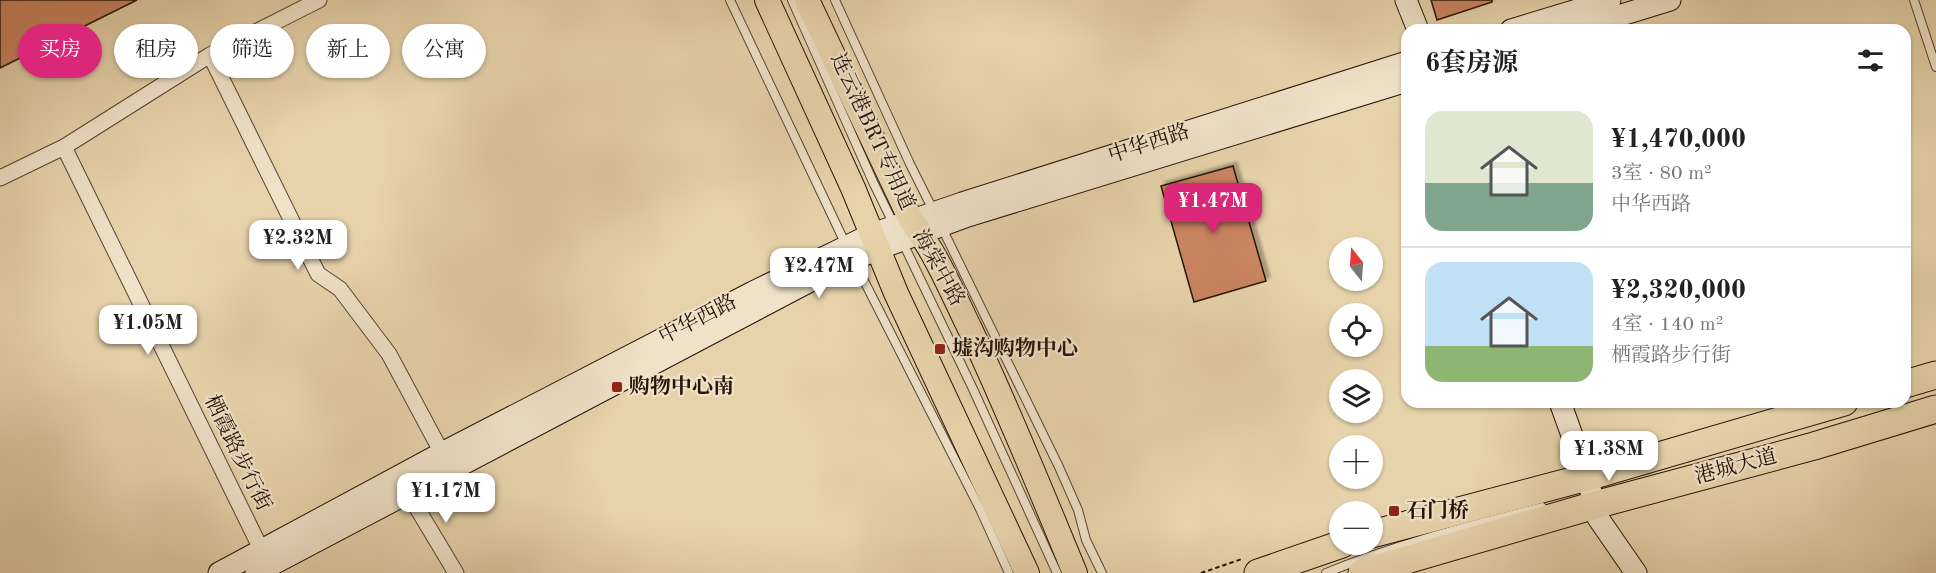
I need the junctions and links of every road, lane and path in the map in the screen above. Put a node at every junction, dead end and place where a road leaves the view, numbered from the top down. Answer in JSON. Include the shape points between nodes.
{"nodes":[{"id":1,"x":319,"y":0,"type":"edge"},
{"id":2,"x":730,"y":0,"type":"edge"},
{"id":3,"x":767,"y":0,"type":"edge"},
{"id":4,"x":792,"y":0,"type":"edge"},
{"id":5,"x":807,"y":0,"type":"edge"},
{"id":6,"x":836,"y":0,"type":"edge"},
{"id":7,"x":1406,"y":0,"type":"edge"},
{"id":8,"x":1610,"y":0,"type":"edge"},
{"id":9,"x":1670,"y":0,"type":"edge"},
{"id":10,"x":1914,"y":0,"type":"edge"},
{"id":11,"x":271,"y":24,"type":"edge"},
{"id":12,"x":1416,"y":24,"type":"edge"},
{"id":13,"x":1531,"y":24,"type":"edge"},
{"id":14,"x":1592,"y":24,"type":"edge"},
{"id":15,"x":210,"y":55,"type":"edge"},
{"id":16,"x":1401,"y":64,"type":"edge"},
{"id":17,"x":1936,"y":67,"type":"edge"},
{"id":18,"x":221,"y":78,"type":"edge"},
{"id":19,"x":1401,"y":83,"type":"edge"},
{"id":20,"x":64,"y":147,"type":"junction"},
{"id":21,"x":0,"y":177,"type":"edge"},
{"id":22,"x":917,"y":226,"type":"junction"},
{"id":23,"x":875,"y":241,"type":"junction"},
{"id":24,"x":850,"y":253,"type":"junction"},
{"id":25,"x":1936,"y":375,"type":"edge"},
{"id":26,"x":1911,"y":382,"type":"edge"},
{"id":27,"x":1562,"y":408,"type":"edge"},
{"id":28,"x":1827,"y":408,"type":"edge"},
{"id":29,"x":1936,"y":409,"type":"edge"},
{"id":30,"x":442,"y":453,"type":"junction"},
{"id":31,"x":408,"y":493,"type":"junction"},
{"id":32,"x":1591,"y":493,"type":"junction"},
{"id":33,"x":1547,"y":505,"type":"dead end"},
{"id":34,"x":1383,"y":532,"type":"edge"},
{"id":35,"x":1329,"y":548,"type":"edge"},
{"id":36,"x":261,"y":551,"type":"junction"},
{"id":37,"x":219,"y":573,"type":"edge"},
{"id":38,"x":256,"y":573,"type":"edge"},
{"id":39,"x":456,"y":573,"type":"edge"},
{"id":40,"x":1009,"y":573,"type":"edge"},
{"id":41,"x":1028,"y":573,"type":"edge"},
{"id":42,"x":1057,"y":573,"type":"edge"},
{"id":43,"x":1075,"y":573,"type":"edge"},
{"id":44,"x":1102,"y":573,"type":"edge"},
{"id":45,"x":1258,"y":573,"type":"edge"},
{"id":46,"x":1326,"y":573,"type":"edge"},
{"id":47,"x":1362,"y":573,"type":"edge"},
{"id":48,"x":1636,"y":573,"type":"edge"}],
"edges":[{"from":1,"to":11,"type":"street"},
{"from":2,"to":24,"type":"lane"},
{"from":3,"to":23,"type":"main road","name":"海棠中路"},
{"from":4,"to":22,"type":"lane","name":"连云港BRT专用道","via":[[873,182]]},
{"from":5,"to":22,"type":"main road","name":"海棠中路"},
{"from":6,"to":22,"type":"lane","via":[[910,164]]},
{"from":7,"to":12,"type":"main road"},
{"from":8,"to":13,"type":"main road"},
{"from":9,"to":14,"type":"main road"},
{"from":10,"to":17,"type":"lane"},
{"from":15,"to":20,"type":"street"},
{"from":16,"to":22,"type":"main road","name":"中华西路"},
{"from":18,"to":30,"type":"street","via":[[318,274],[340,289],[389,354]]},
{"from":19,"to":22,"type":"main road","via":[[968,216]]},
{"from":20,"to":21,"type":"street"},
{"from":20,"to":36,"type":"street","name":"栖霞路步行街"},
{"from":22,"to":23,"type":"main road","name":"中华西路"},
{"from":22,"to":42,"type":"lane","name":"连云港BRT专用道","via":[[973,389]]},
{"from":22,"to":43,"type":"main road","name":"海棠中路","via":[[993,378]]},
{"from":22,"to":44,"type":"lane","via":[[1059,467]]},
{"from":23,"to":24,"type":"main road","name":"中华西路"},
{"from":23,"to":41,"type":"main road","name":"海棠中路"},
{"from":24,"to":30,"type":"main road","name":"中华西路","via":[[753,292]]},
{"from":24,"to":31,"type":"main road"},
{"from":24,"to":40,"type":"lane"},
{"from":25,"to":26,"type":"highway"},
{"from":27,"to":32,"type":"main road"},
{"from":28,"to":32,"type":"highway","name":"港城大道"},
{"from":29,"to":32,"type":"highway","name":"港城大道","via":[[1814,446]]},
{"from":30,"to":36,"type":"main road","name":"中华西路"},
{"from":31,"to":38,"type":"main road"},
{"from":31,"to":39,"type":"street"},
{"from":32,"to":34,"type":"highway","name":"港城大道"},
{"from":32,"to":47,"type":"highway","name":"港城大道"},
{"from":32,"to":48,"type":"main road","via":[[1598,518]]},
{"from":33,"to":46,"type":"lane","via":[[1426,537]]},
{"from":35,"to":45,"type":"highway"},
{"from":36,"to":37,"type":"main road","name":"中华西路"}]}
